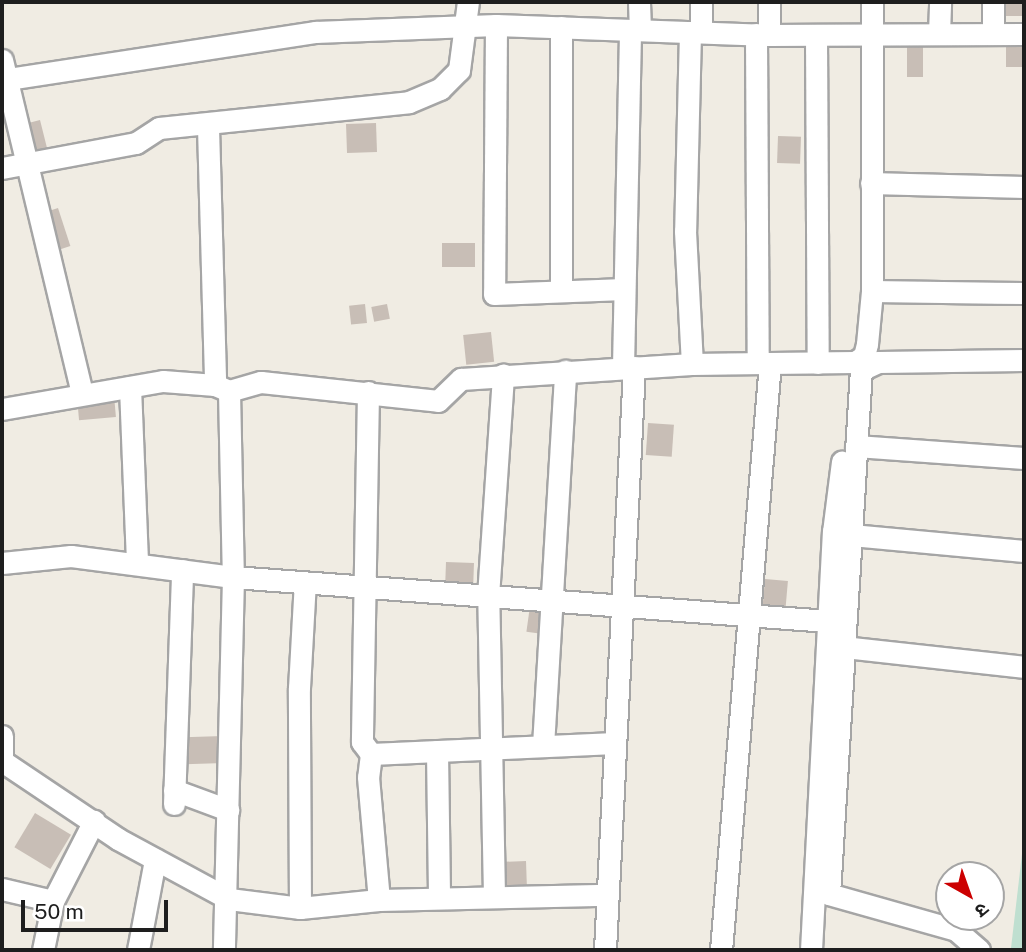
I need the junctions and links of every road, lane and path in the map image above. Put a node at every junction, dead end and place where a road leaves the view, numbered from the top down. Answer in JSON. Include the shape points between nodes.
{"nodes":[{"id":1,"x":468,"y":2,"type":"edge"},
{"id":2,"x":639,"y":2,"type":"edge"},
{"id":3,"x":701,"y":2,"type":"edge"},
{"id":4,"x":769,"y":2,"type":"edge"},
{"id":5,"x":872,"y":2,"type":"edge"},
{"id":6,"x":940,"y":2,"type":"edge"},
{"id":7,"x":993,"y":2,"type":"edge"},
{"id":8,"x":496,"y":25,"type":"junction"},
{"id":9,"x":461,"y":26,"type":"junction"},
{"id":10,"x":561,"y":27,"type":"junction"},
{"id":11,"x":635,"y":30,"type":"junction"},
{"id":12,"x":695,"y":32,"type":"junction"},
{"id":13,"x":762,"y":34,"type":"junction"},
{"id":14,"x":939,"y":34,"type":"junction"},
{"id":15,"x":993,"y":34,"type":"junction"},
{"id":16,"x":1024,"y":34,"type":"edge"},
{"id":17,"x":816,"y":35,"type":"junction"},
{"id":18,"x":872,"y":36,"type":"junction"},
{"id":19,"x":3,"y":73,"type":"edge"},
{"id":20,"x":208,"y":127,"type":"junction"},
{"id":21,"x":23,"y":164,"type":"junction"},
{"id":22,"x":2,"y":168,"type":"edge"},
{"id":23,"x":871,"y":183,"type":"junction"},
{"id":24,"x":1024,"y":187,"type":"edge"},
{"id":25,"x":624,"y":289,"type":"junction"},
{"id":26,"x":561,"y":290,"type":"junction"},
{"id":27,"x":872,"y":290,"type":"junction"},
{"id":28,"x":1024,"y":293,"type":"edge"},
{"id":29,"x":1024,"y":360,"type":"edge"},
{"id":30,"x":855,"y":362,"type":"junction"},
{"id":31,"x":764,"y":363,"type":"junction"},
{"id":32,"x":818,"y":363,"type":"junction"},
{"id":33,"x":692,"y":364,"type":"junction"},
{"id":34,"x":629,"y":367,"type":"junction"},
{"id":35,"x":565,"y":371,"type":"junction"},
{"id":36,"x":503,"y":375,"type":"junction"},
{"id":37,"x":130,"y":387,"type":"junction"},
{"id":38,"x":222,"y":388,"type":"junction"},
{"id":39,"x":368,"y":392,"type":"junction"},
{"id":40,"x":82,"y":394,"type":"junction"},
{"id":41,"x":2,"y":409,"type":"edge"},
{"id":42,"x":856,"y":446,"type":"junction"},
{"id":43,"x":1024,"y":458,"type":"edge"},
{"id":44,"x":851,"y":535,"type":"junction"},
{"id":45,"x":1024,"y":551,"type":"edge"},
{"id":46,"x":2,"y":563,"type":"edge"},
{"id":47,"x":137,"y":564,"type":"junction"},
{"id":48,"x":182,"y":570,"type":"junction"},
{"id":49,"x":233,"y":577,"type":"junction"},
{"id":50,"x":305,"y":582,"type":"junction"},
{"id":51,"x":366,"y":587,"type":"junction"},
{"id":52,"x":488,"y":596,"type":"junction"},
{"id":53,"x":554,"y":601,"type":"junction"},
{"id":54,"x":622,"y":606,"type":"junction"},
{"id":55,"x":748,"y":615,"type":"junction"},
{"id":56,"x":828,"y":621,"type":"junction"},
{"id":57,"x":844,"y":647,"type":"junction"},
{"id":58,"x":1024,"y":667,"type":"edge"},
{"id":59,"x":2,"y":736,"type":"edge"},
{"id":60,"x":615,"y":743,"type":"junction"},
{"id":61,"x":542,"y":746,"type":"junction"},
{"id":62,"x":488,"y":749,"type":"junction"},
{"id":63,"x":437,"y":751,"type":"junction"},
{"id":64,"x":371,"y":754,"type":"junction"},
{"id":65,"x":2,"y":761,"type":"edge"},
{"id":66,"x":228,"y":810,"type":"junction"},
{"id":67,"x":94,"y":821,"type":"junction"},
{"id":68,"x":155,"y":859,"type":"junction"},
{"id":69,"x":2,"y":889,"type":"edge"},
{"id":70,"x":608,"y":895,"type":"junction"},
{"id":71,"x":494,"y":896,"type":"junction"},
{"id":72,"x":229,"y":898,"type":"junction"},
{"id":73,"x":439,"y":898,"type":"junction"},
{"id":74,"x":379,"y":900,"type":"junction"},
{"id":75,"x":53,"y":901,"type":"junction"},
{"id":76,"x":300,"y":908,"type":"junction"},
{"id":77,"x":43,"y":950,"type":"edge"},
{"id":78,"x":138,"y":950,"type":"edge"},
{"id":79,"x":224,"y":950,"type":"edge"},
{"id":80,"x":605,"y":950,"type":"edge"},
{"id":81,"x":721,"y":950,"type":"edge"},
{"id":82,"x":811,"y":950,"type":"edge"},
{"id":83,"x":979,"y":950,"type":"edge"}],
"edges":[{"from":1,"to":9,"type":"street"},
{"from":2,"to":11,"type":"street"},
{"from":3,"to":12,"type":"street"},
{"from":4,"to":13,"type":"street"},
{"from":5,"to":18,"type":"street"},
{"from":6,"to":14,"type":"street"},
{"from":7,"to":15,"type":"street"},
{"from":8,"to":9,"type":"street"},
{"from":8,"to":10,"type":"street"},
{"from":8,"to":26,"type":"street","via":[[494,294]]},
{"from":9,"to":19,"type":"street","via":[[315,32]]},
{"from":9,"to":20,"type":"street","via":[[462,62],[429,94],[386,108]]},
{"from":10,"to":11,"type":"street"},
{"from":10,"to":26,"type":"street"},
{"from":11,"to":12,"type":"street"},
{"from":11,"to":25,"type":"street"},
{"from":12,"to":13,"type":"street"},
{"from":12,"to":33,"type":"street","via":[[685,231]]},
{"from":13,"to":17,"type":"street"},
{"from":13,"to":31,"type":"street"},
{"from":14,"to":15,"type":"street"},
{"from":14,"to":18,"type":"street"},
{"from":15,"to":16,"type":"street"},
{"from":17,"to":18,"type":"street"},
{"from":17,"to":32,"type":"street"},
{"from":18,"to":23,"type":"street"},
{"from":19,"to":21,"type":"street"},
{"from":20,"to":21,"type":"street","via":[[159,128],[136,143]]},
{"from":20,"to":38,"type":"street"},
{"from":21,"to":22,"type":"street"},
{"from":21,"to":40,"type":"street"},
{"from":23,"to":24,"type":"street"},
{"from":23,"to":27,"type":"street"},
{"from":25,"to":26,"type":"street"},
{"from":25,"to":34,"type":"street"},
{"from":27,"to":28,"type":"street"},
{"from":27,"to":30,"type":"street","via":[[867,344],[864,356]]},
{"from":29,"to":42,"type":"street","via":[[863,364]]},
{"from":30,"to":32,"type":"street"},
{"from":30,"to":56,"type":"street"},
{"from":31,"to":32,"type":"street"},
{"from":31,"to":33,"type":"street"},
{"from":31,"to":55,"type":"street"},
{"from":33,"to":34,"type":"street"},
{"from":34,"to":35,"type":"street"},
{"from":34,"to":54,"type":"street"},
{"from":35,"to":36,"type":"street"},
{"from":35,"to":53,"type":"street"},
{"from":36,"to":39,"type":"street","via":[[461,379],[438,401]]},
{"from":36,"to":52,"type":"street"},
{"from":37,"to":38,"type":"street","via":[[163,381]]},
{"from":37,"to":40,"type":"street"},
{"from":37,"to":47,"type":"street"},
{"from":38,"to":39,"type":"street","via":[[261,382]]},
{"from":38,"to":49,"type":"street"},
{"from":39,"to":51,"type":"street"},
{"from":40,"to":41,"type":"street"},
{"from":42,"to":43,"type":"street"},
{"from":42,"to":44,"type":"street"},
{"from":44,"to":45,"type":"street"},
{"from":44,"to":57,"type":"street"},
{"from":46,"to":47,"type":"street","via":[[42,555]]},
{"from":47,"to":48,"type":"street"},
{"from":48,"to":49,"type":"street"},
{"from":48,"to":66,"type":"street","via":[[174,797]]},
{"from":49,"to":50,"type":"street"},
{"from":49,"to":66,"type":"street"},
{"from":50,"to":51,"type":"street"},
{"from":50,"to":76,"type":"street","via":[[299,688]]},
{"from":51,"to":52,"type":"street"},
{"from":51,"to":64,"type":"street","via":[[361,729]]},
{"from":52,"to":53,"type":"street"},
{"from":52,"to":62,"type":"street"},
{"from":53,"to":54,"type":"street"},
{"from":53,"to":61,"type":"street"},
{"from":54,"to":55,"type":"street"},
{"from":54,"to":60,"type":"street"},
{"from":55,"to":56,"type":"street"},
{"from":55,"to":81,"type":"street"},
{"from":56,"to":82,"type":"street"},
{"from":57,"to":58,"type":"street"},
{"from":57,"to":83,"type":"street","via":[[829,894],[956,930]]},
{"from":59,"to":65,"type":"street"},
{"from":60,"to":61,"type":"street"},
{"from":60,"to":70,"type":"street"},
{"from":61,"to":62,"type":"street"},
{"from":62,"to":63,"type":"street"},
{"from":62,"to":71,"type":"street"},
{"from":63,"to":64,"type":"street"},
{"from":63,"to":73,"type":"street"},
{"from":64,"to":74,"type":"street","via":[[368,777]]},
{"from":65,"to":67,"type":"street"},
{"from":66,"to":72,"type":"street"},
{"from":67,"to":68,"type":"street"},
{"from":67,"to":75,"type":"street"},
{"from":68,"to":72,"type":"street"},
{"from":68,"to":78,"type":"street"},
{"from":69,"to":75,"type":"street"},
{"from":70,"to":71,"type":"street"},
{"from":70,"to":80,"type":"street"},
{"from":71,"to":73,"type":"street"},
{"from":72,"to":76,"type":"street"},
{"from":72,"to":79,"type":"street"},
{"from":73,"to":74,"type":"street"},
{"from":74,"to":76,"type":"street"},
{"from":75,"to":77,"type":"street"}]}
